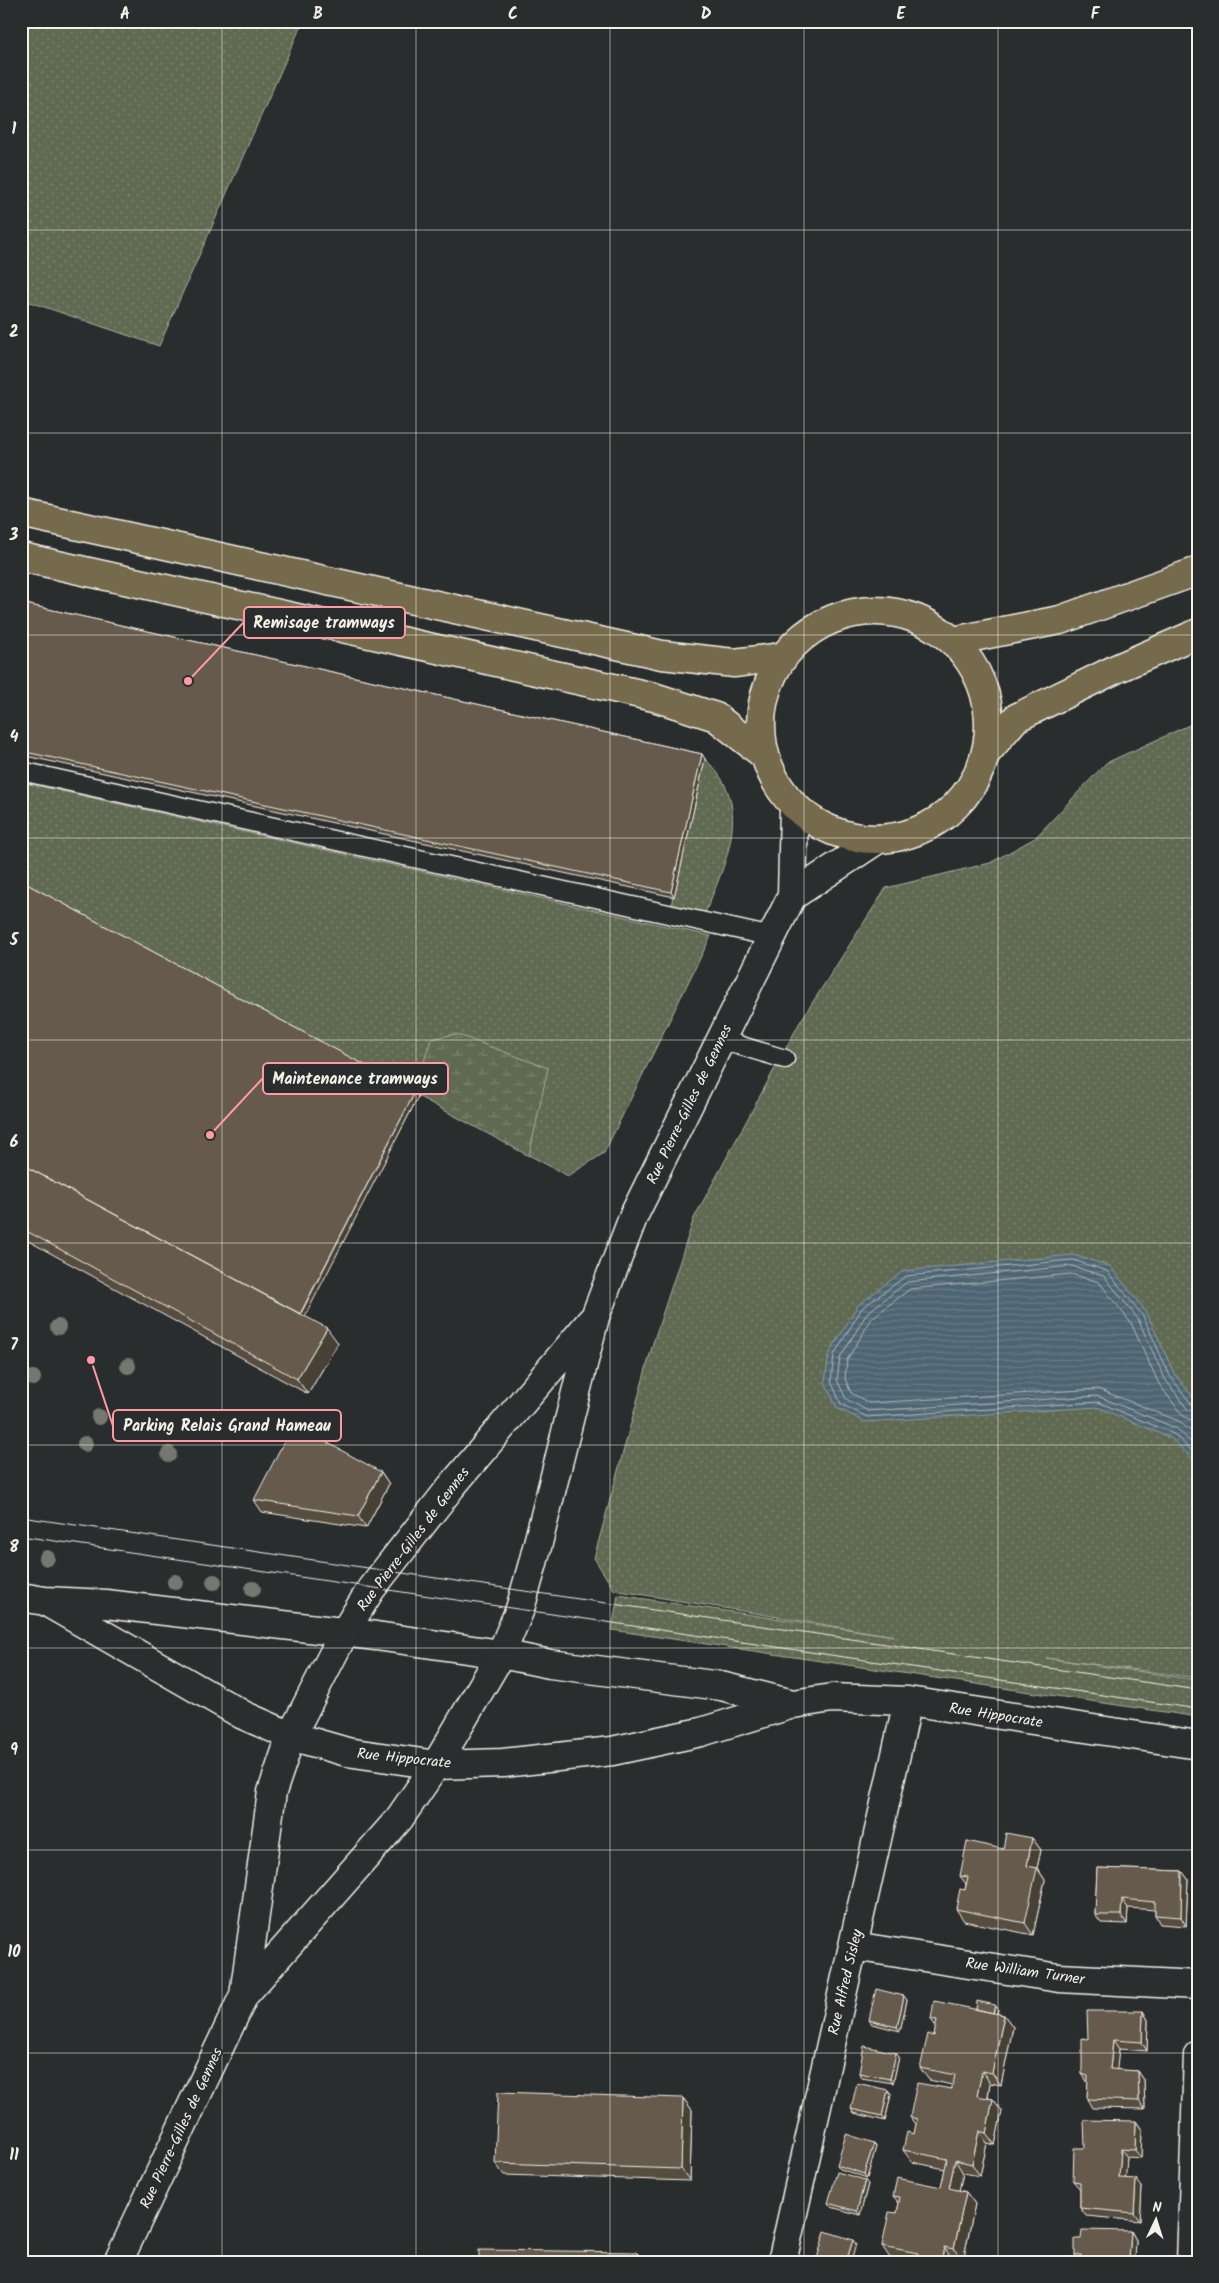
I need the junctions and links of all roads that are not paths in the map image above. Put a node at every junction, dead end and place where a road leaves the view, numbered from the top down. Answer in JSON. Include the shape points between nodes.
{"nodes":[{"id":1,"x":21,"y":512,"type":"edge"},
{"id":2,"x":21,"y":556,"type":"edge"},
{"id":3,"x":1198,"y":571,"type":"edge"},
{"id":4,"x":1198,"y":633,"type":"edge"},
{"id":5,"x":953,"y":640,"type":"junction"},
{"id":6,"x":782,"y":657,"type":"junction"},
{"id":7,"x":987,"y":752,"type":"junction"},
{"id":8,"x":764,"y":755,"type":"junction"},
{"id":9,"x":21,"y":771,"type":"edge"},
{"id":10,"x":794,"y":807,"type":"junction"},
{"id":11,"x":878,"y":839,"type":"junction"},
{"id":12,"x":792,"y":896,"type":"junction"},
{"id":13,"x":772,"y":937,"type":"junction"},
{"id":14,"x":721,"y":1040,"type":"junction"},
{"id":15,"x":786,"y":1059,"type":"dead end"},
{"id":16,"x":595,"y":1317,"type":"junction"},
{"id":17,"x":33,"y":1599,"type":"edge"},
{"id":18,"x":344,"y":1633,"type":"junction"},
{"id":19,"x":502,"y":1654,"type":"junction"},
{"id":20,"x":908,"y":1701,"type":"junction"},
{"id":21,"x":793,"y":1704,"type":"junction"},
{"id":22,"x":291,"y":1736,"type":"junction"},
{"id":23,"x":1198,"y":1745,"type":"edge"},
{"id":24,"x":436,"y":1765,"type":"junction"},
{"id":25,"x":853,"y":1946,"type":"junction"},
{"id":26,"x":1198,"y":1986,"type":"edge"},
{"id":27,"x":244,"y":1995,"type":"junction"},
{"id":28,"x":1198,"y":2055,"type":"edge"},
{"id":29,"x":1193,"y":2259,"type":"edge"},
{"id":30,"x":118,"y":2262,"type":"edge"},
{"id":31,"x":782,"y":2262,"type":"edge"}],
"edges":[{"from":1,"to":6,"type":"highway","via":[[662,655],[734,663]]},
{"from":2,"to":8,"type":"highway","via":[[654,697],[716,717]]},
{"from":3,"to":5,"type":"highway","via":[[1060,620]]},
{"from":4,"to":7,"type":"highway","via":[[1016,718]]},
{"from":5,"to":6,"type":"highway","via":[[927,622],[896,612],[864,610],[833,618],[805,634]]},
{"from":5,"to":7,"type":"highway","via":[[973,664],[985,691],[990,721]]},
{"from":6,"to":8,"type":"highway","via":[[766,687],[761,712]]},
{"from":7,"to":11,"type":"highway","via":[[972,786],[948,814],[915,832]]},
{"from":8,"to":10,"type":"highway","via":[[776,783]]},
{"from":9,"to":13,"type":"lane"},
{"from":10,"to":11,"type":"highway","via":[[833,832],[855,838]]},
{"from":10,"to":12,"type":"street","name":"Rue Pierre-Gilles de Gennes"},
{"from":11,"to":12,"type":"street"},
{"from":12,"to":13,"type":"street","name":"Rue Pierre-Gilles de Gennes"},
{"from":13,"to":14,"type":"street","name":"Rue Pierre-Gilles de Gennes"},
{"from":14,"to":15,"type":"lane"},
{"from":14,"to":16,"type":"street","name":"Rue Pierre-Gilles de Gennes","via":[[634,1215]]},
{"from":16,"to":18,"type":"street","name":"Rue Pierre-Gilles de Gennes","via":[[451,1487],[370,1589]]},
{"from":16,"to":19,"type":"street","name":"Rue Pierre-Gilles de Gennes","via":[[533,1563],[520,1609]]},
{"from":17,"to":18,"type":"street","name":"Rue Hippocrate","via":[[106,1604]]},
{"from":17,"to":22,"type":"street","name":"Rue Hippocrate","via":[[243,1715]]},
{"from":18,"to":19,"type":"street","name":"Rue Hippocrate"},
{"from":18,"to":22,"type":"street","name":"Rue Pierre-Gilles de Gennes"},
{"from":19,"to":21,"type":"street","name":"Rue Hippocrate","via":[[550,1664],[721,1686]]},
{"from":19,"to":24,"type":"street","name":"Rue Pierre-Gilles de Gennes"},
{"from":20,"to":21,"type":"street","name":"Rue Hippocrate","via":[[832,1698]]},
{"from":20,"to":23,"type":"street","name":"Rue Hippocrate"},
{"from":20,"to":25,"type":"street","name":"Rue Alfred Sisley"},
{"from":21,"to":24,"type":"street","name":"Rue Hippocrate","via":[[701,1732],[612,1750],[503,1763]]},
{"from":22,"to":24,"type":"street","name":"Rue Hippocrate","via":[[348,1752]]},
{"from":22,"to":27,"type":"street","name":"Rue Pierre-Gilles de Gennes","via":[[272,1792]]},
{"from":24,"to":27,"type":"street","name":"Rue Pierre-Gilles de Gennes","via":[[399,1819]]},
{"from":25,"to":26,"type":"street","name":"Rue William Turner","via":[[1059,1978]]},
{"from":25,"to":31,"type":"street","name":"Rue Alfred Sisley"},
{"from":27,"to":30,"type":"street","name":"Rue Pierre-Gilles de Gennes"},
{"from":28,"to":29,"type":"street"}]}
